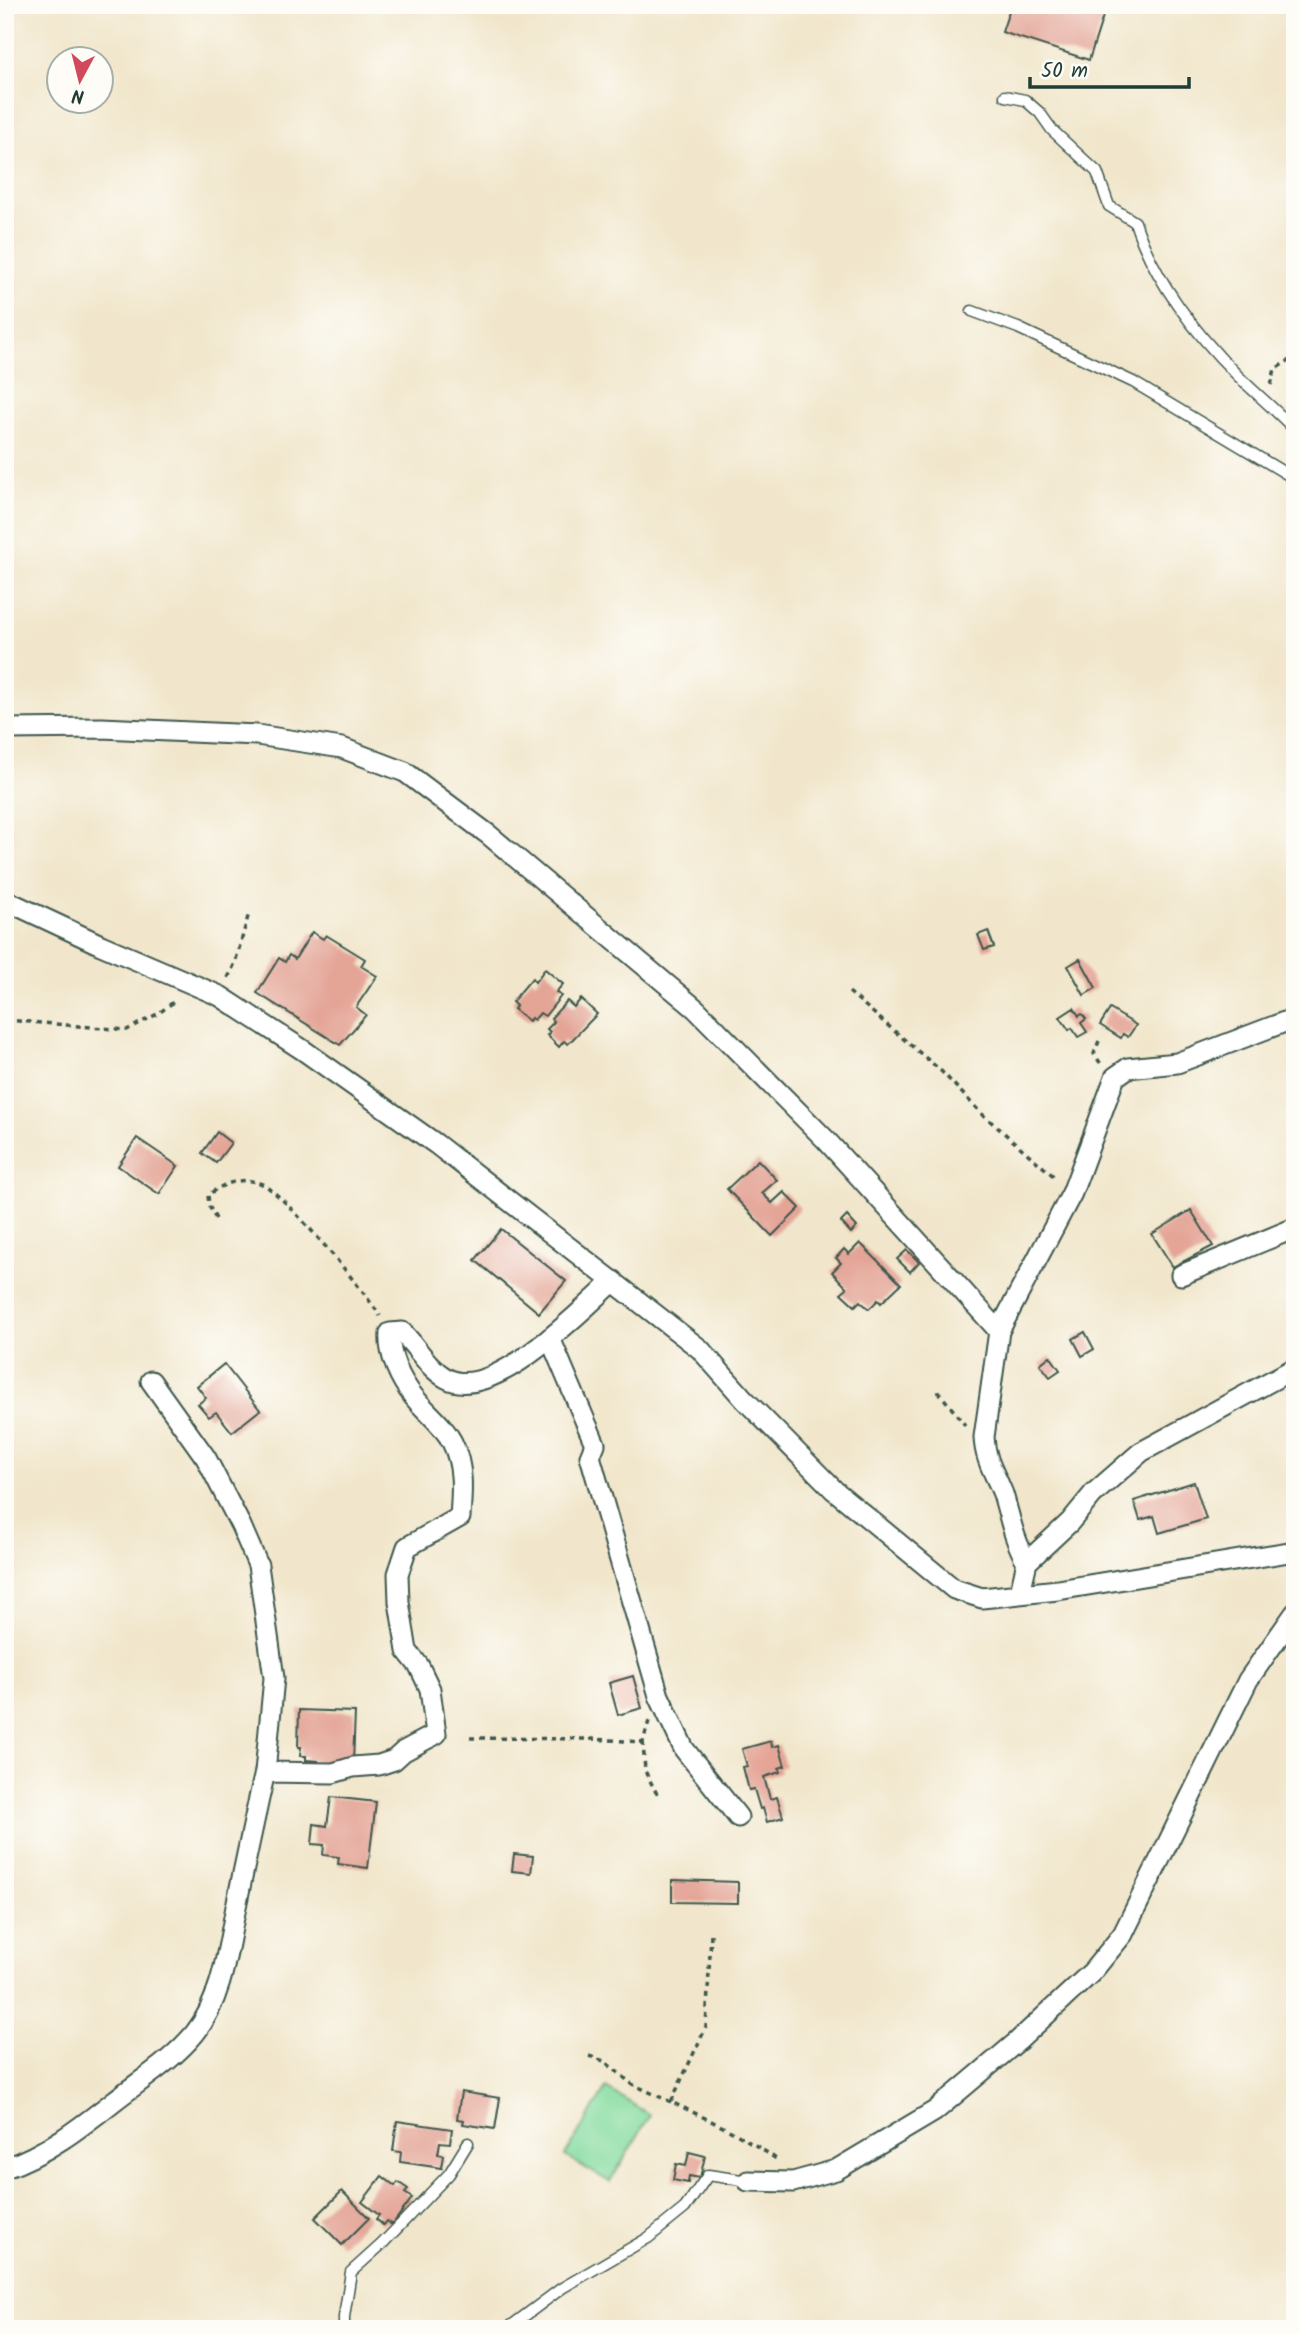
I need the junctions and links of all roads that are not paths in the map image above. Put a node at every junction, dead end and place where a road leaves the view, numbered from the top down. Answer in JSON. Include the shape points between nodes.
{"nodes":[{"id":1,"x":1005,"y":96,"type":"dead end"},
{"id":2,"x":972,"y":311,"type":"dead end"},
{"id":3,"x":1295,"y":430,"type":"edge"},
{"id":4,"x":1295,"y":479,"type":"edge"},
{"id":5,"x":5,"y":729,"type":"edge"},
{"id":6,"x":5,"y":900,"type":"edge"},
{"id":7,"x":1295,"y":1018,"type":"edge"},
{"id":8,"x":1295,"y":1228,"type":"edge"},
{"id":9,"x":1181,"y":1275,"type":"dead end"},
{"id":10,"x":614,"y":1281,"type":"junction"},
{"id":11,"x":999,"y":1331,"type":"junction"},
{"id":12,"x":550,"y":1338,"type":"junction"},
{"id":13,"x":1295,"y":1368,"type":"edge"},
{"id":14,"x":151,"y":1381,"type":"dead end"},
{"id":15,"x":1295,"y":1551,"type":"edge"},
{"id":16,"x":1027,"y":1562,"type":"junction"},
{"id":17,"x":1020,"y":1592,"type":"junction"},
{"id":18,"x":1295,"y":1613,"type":"edge"},
{"id":19,"x":265,"y":1772,"type":"junction"},
{"id":20,"x":738,"y":1816,"type":"dead end"},
{"id":21,"x":468,"y":2143,"type":"dead end"},
{"id":22,"x":5,"y":2168,"type":"edge"},
{"id":23,"x":748,"y":2181,"type":"joint"},
{"id":24,"x":344,"y":2329,"type":"edge"},
{"id":25,"x":507,"y":2329,"type":"edge"}],
"edges":[{"from":1,"to":3,"type":"lane","via":[[1025,100],[1097,172],[1109,206],[1135,222],[1158,271],[1185,311],[1236,374]]},
{"from":2,"to":4,"type":"lane","via":[[1133,382]]},
{"from":5,"to":11,"type":"street","via":[[257,735],[342,748],[405,772],[489,835],[696,1009],[827,1141]]},
{"from":6,"to":10,"type":"street","via":[[220,996],[436,1144]]},
{"from":7,"to":11,"type":"street","via":[[1177,1063],[1128,1068],[1115,1077],[1072,1193]]},
{"from":8,"to":9,"type":"street"},
{"from":10,"to":12,"type":"street"},
{"from":10,"to":17,"type":"street","via":[[700,1349],[834,1490],[954,1589],[982,1598]]},
{"from":11,"to":16,"type":"street","via":[[985,1455]]},
{"from":12,"to":19,"type":"street","via":[[503,1372],[472,1384],[446,1378],[402,1332],[390,1333],[389,1347],[413,1396],[452,1442],[463,1485],[460,1517],[407,1547],[398,1574],[407,1651],[430,1689],[436,1734],[379,1765],[333,1773]]},
{"from":12,"to":20,"type":"street","via":[[595,1444],[590,1456],[659,1696],[684,1749]]},
{"from":13,"to":16,"type":"street","via":[[1141,1452]]},
{"from":14,"to":19,"type":"street","via":[[206,1458],[258,1565],[274,1678]]},
{"from":15,"to":17,"type":"street","via":[[1058,1590]]},
{"from":16,"to":17,"type":"street"},
{"from":18,"to":23,"type":"street","via":[[1248,1680],[1124,1934],[1092,1972],[935,2111],[836,2170],[793,2182]]},
{"from":19,"to":22,"type":"street","via":[[222,1973],[197,2032],[95,2116],[34,2156]]},
{"from":21,"to":24,"type":"lane","via":[[440,2184],[351,2272]]},
{"from":23,"to":25,"type":"lane","via":[[708,2175],[685,2208],[648,2238],[562,2288]]}]}
